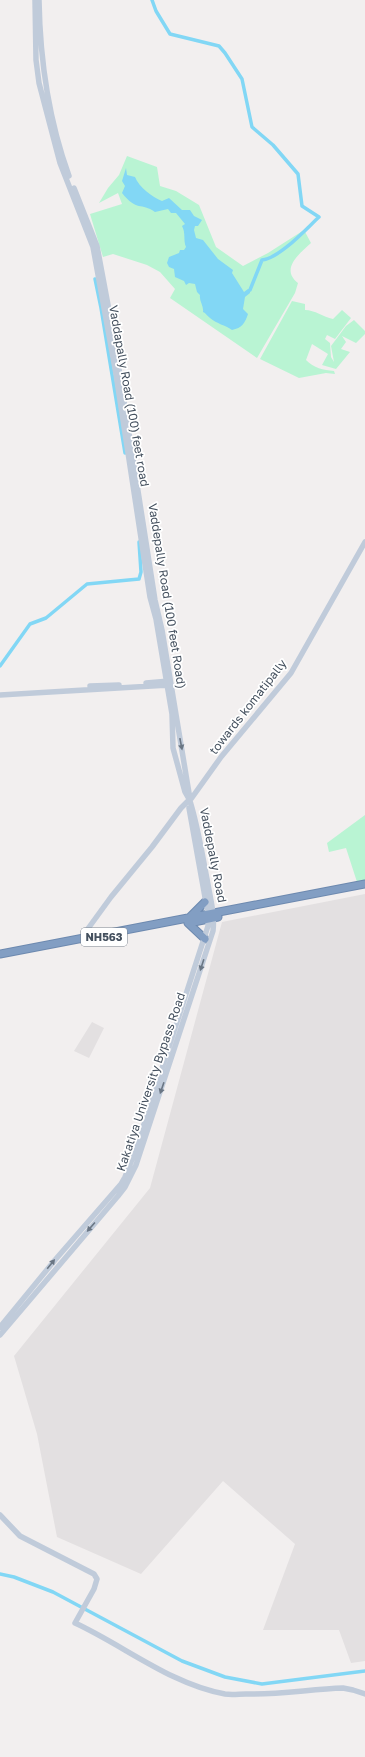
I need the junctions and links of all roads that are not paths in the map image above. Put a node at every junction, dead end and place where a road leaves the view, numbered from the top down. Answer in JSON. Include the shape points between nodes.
{"nodes":[{"id":1,"x":35,"y":0,"type":"edge"},
{"id":2,"x":39,"y":0,"type":"edge"},
{"id":3,"x":365,"y":542,"type":"edge"},
{"id":4,"x":149,"y":573,"type":"junction"},
{"id":5,"x":168,"y":683,"type":"junction"},
{"id":6,"x":0,"y":694,"type":"edge"},
{"id":7,"x":190,"y":800,"type":"junction"},
{"id":8,"x":365,"y":884,"type":"edge"},
{"id":9,"x":365,"y":888,"type":"edge"},
{"id":10,"x":205,"y":902,"type":"junction"},
{"id":11,"x":212,"y":916,"type":"junction"},
{"id":12,"x":189,"y":920,"type":"junction"},
{"id":13,"x":87,"y":939,"type":"junction"},
{"id":14,"x":205,"y":939,"type":"junction"},
{"id":15,"x":0,"y":954,"type":"edge"},
{"id":16,"x":0,"y":957,"type":"edge"},
{"id":17,"x":0,"y":1327,"type":"edge"},
{"id":18,"x":0,"y":1335,"type":"edge"},
{"id":19,"x":0,"y":1515,"type":"edge"},
{"id":20,"x":365,"y":1694,"type":"edge"}],
"edges":[{"from":1,"to":4,"type":"main road","name":"Vaddapally Road (100) feet road","via":[[39,83],[60,163],[93,247]]},
{"from":2,"to":4,"type":"main road","name":"Vaddepally Road (100 feet Road)","via":[[44,82],[64,162],[97,246],[114,337]]},
{"from":3,"to":7,"type":"main road","name":"towards komatipally","via":[[291,673],[221,757]]},
{"from":4,"to":5,"type":"main road","name":"Vaddapally Road (100) feet road"},
{"from":5,"to":6,"type":"main road"},
{"from":5,"to":7,"type":"main road","name":"Vaddapally Road (100) feet road","via":[[173,748],[185,792]]},
{"from":7,"to":10,"type":"main road"},
{"from":7,"to":11,"type":"main road","name":"Vaddepally Road","via":[[202,851]]},
{"from":7,"to":13,"type":"main road","name":"towards komatipally","via":[[111,897],[87,930]]},
{"from":8,"to":11,"type":"highway","number":"NH563"},
{"from":9,"to":11,"type":"highway","number":"NH563"},
{"from":10,"to":11,"type":"main road"},
{"from":10,"to":12,"type":"highway"},
{"from":11,"to":12,"type":"highway","number":"NH563"},
{"from":11,"to":14,"type":"main road","name":"Kakatiya University Bypass Road"},
{"from":11,"to":18,"type":"main road","name":"Kakatiya University Bypass Road","one_way":true,"via":[[212,935],[136,1165],[128,1181]]},
{"from":12,"to":13,"type":"highway","number":"NH563"},
{"from":12,"to":14,"type":"highway"},
{"from":13,"to":15,"type":"highway","number":"NH563"},
{"from":13,"to":16,"type":"highway","number":"NH563"},
{"from":17,"to":14,"type":"main road","name":"Kakatiya University Bypass Road","one_way":true,"via":[[125,1177]]},
{"from":19,"to":20,"type":"main road","via":[[20,1536],[94,1574],[97,1579],[75,1623],[171,1675],[192,1685],[225,1694],[343,1688]]}]}
